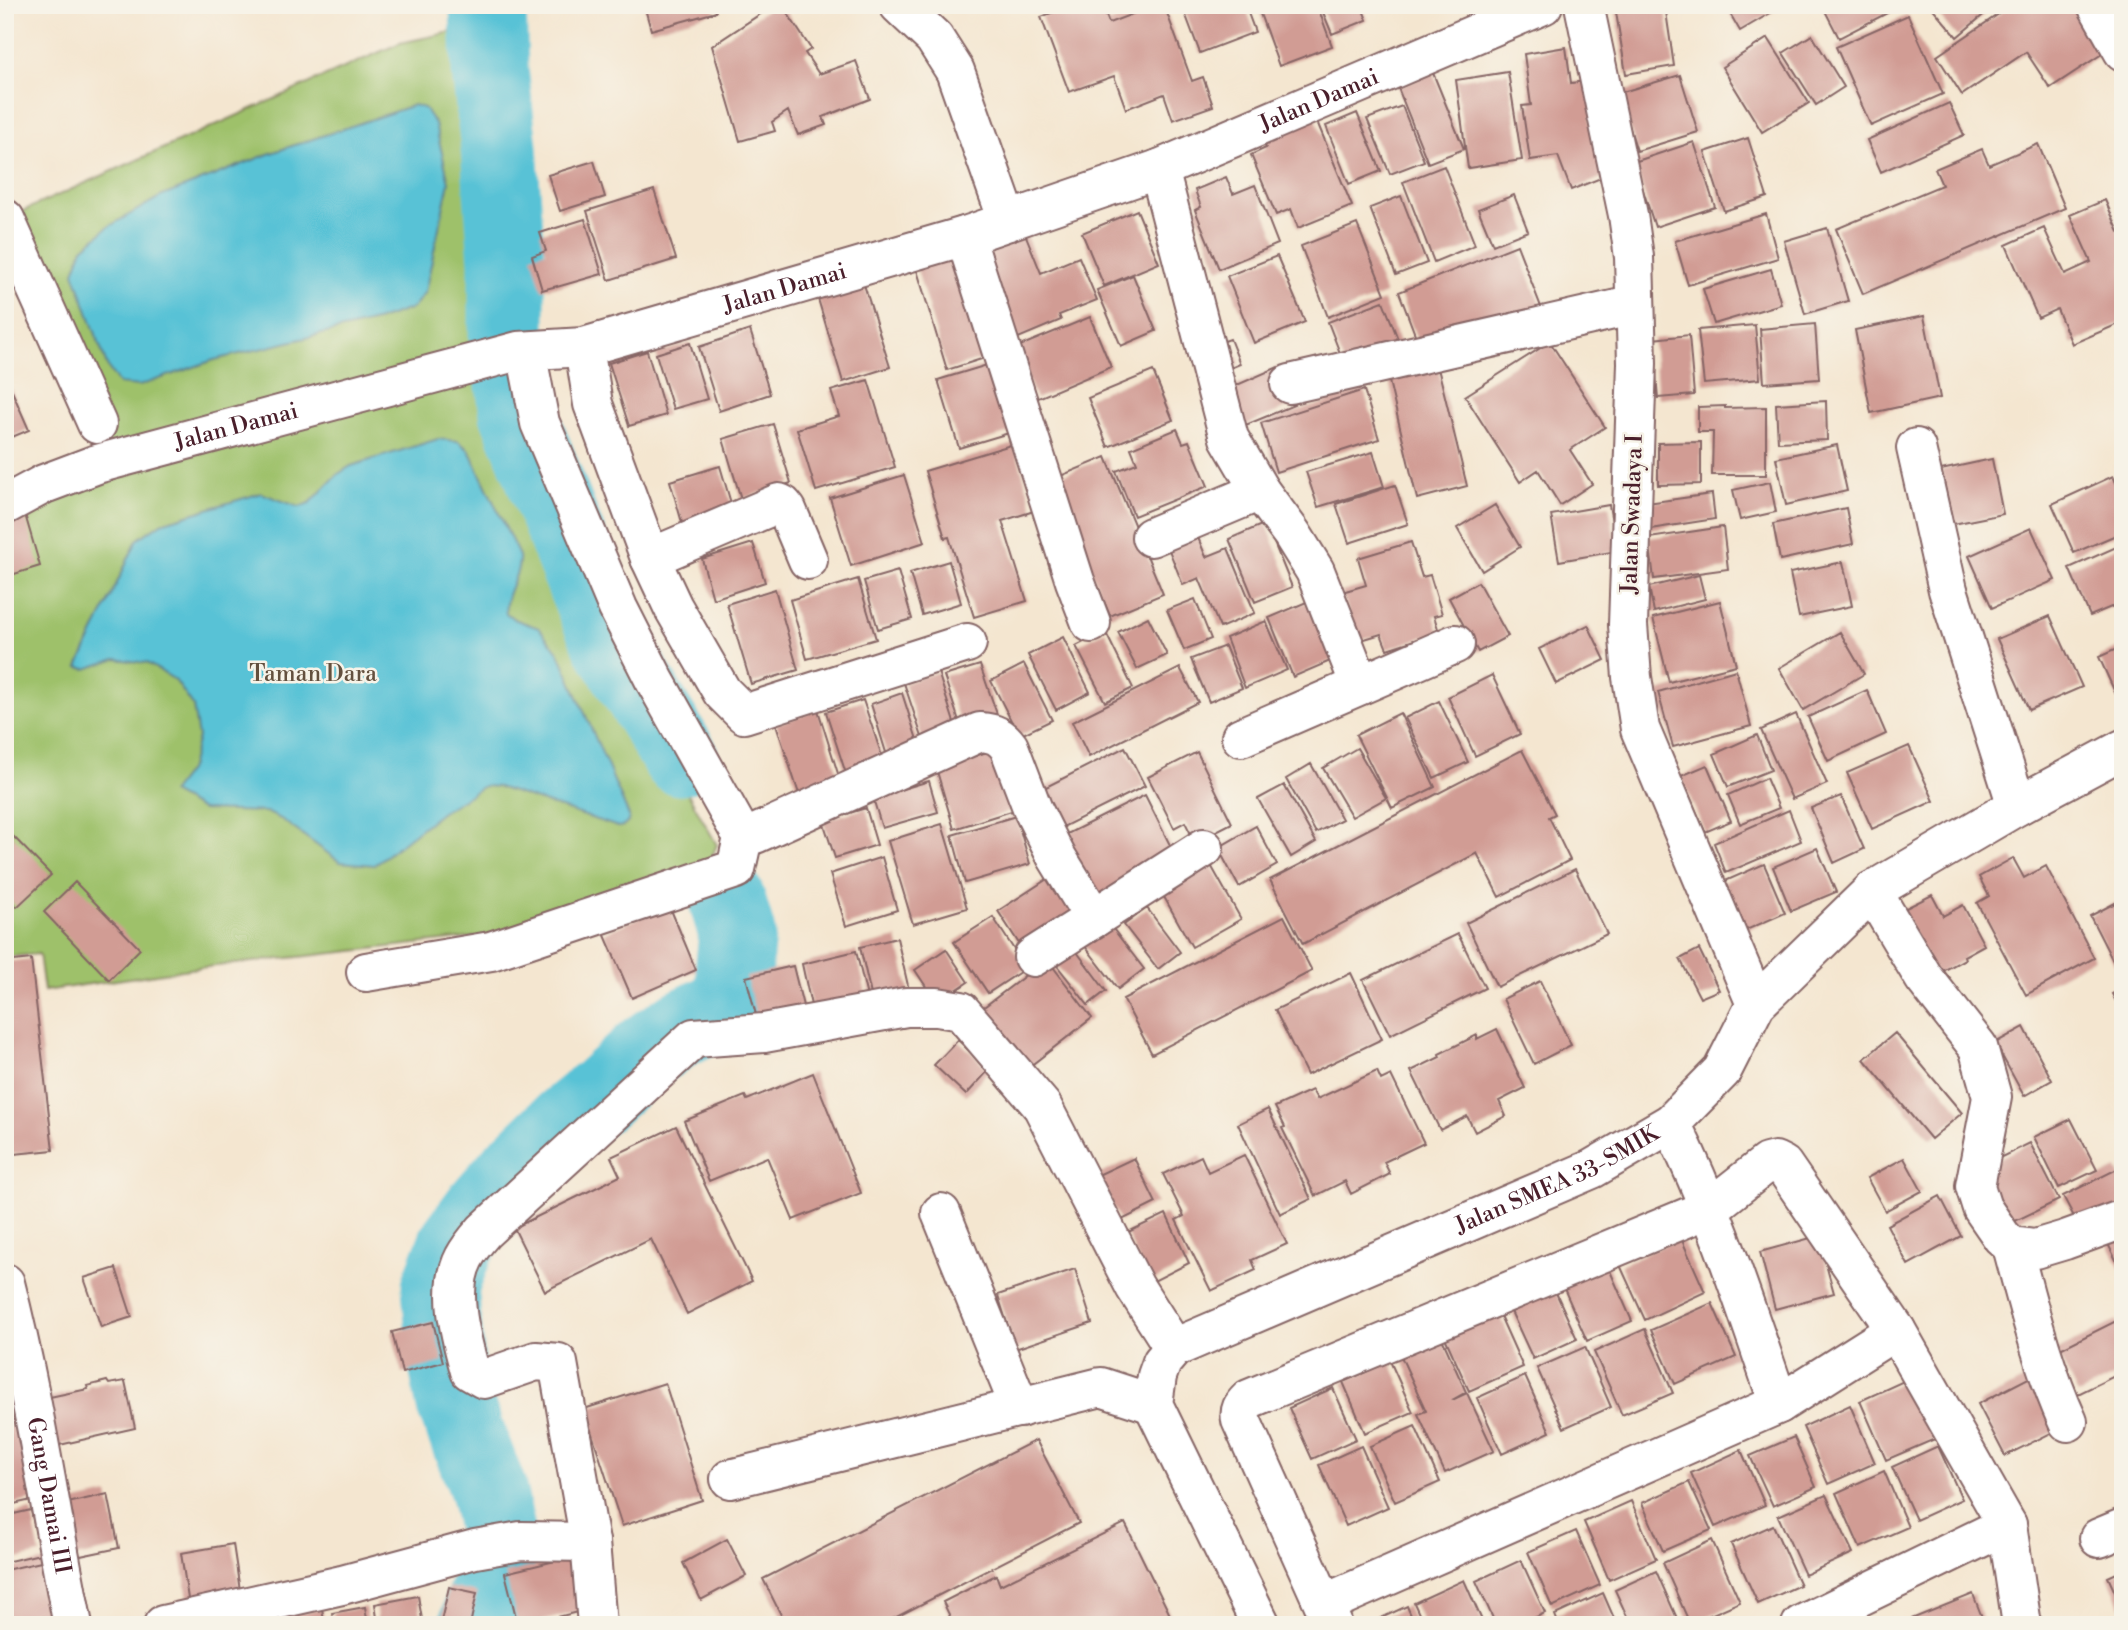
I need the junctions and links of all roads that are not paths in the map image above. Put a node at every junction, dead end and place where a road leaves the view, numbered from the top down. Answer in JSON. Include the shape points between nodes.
{"nodes":[{"id":1,"x":899,"y":5,"type":"edge"},
{"id":2,"x":1543,"y":5,"type":"edge"},
{"id":3,"x":1584,"y":5,"type":"edge"},
{"id":4,"x":2097,"y":5,"type":"edge"},
{"id":5,"x":2123,"y":51,"type":"edge"},
{"id":6,"x":1159,"y":169,"type":"junction"},
{"id":7,"x":5,"y":219,"type":"edge"},
{"id":8,"x":1008,"y":221,"type":"junction"},
{"id":9,"x":965,"y":236,"type":"junction"},
{"id":10,"x":1636,"y":305,"type":"junction"},
{"id":11,"x":584,"y":347,"type":"junction"},
{"id":12,"x":513,"y":353,"type":"junction"},
{"id":13,"x":1290,"y":384,"type":"dead end"},
{"id":14,"x":97,"y":424,"type":"dead end"},
{"id":15,"x":1916,"y":448,"type":"dead end"},
{"id":16,"x":1260,"y":491,"type":"junction"},
{"id":17,"x":5,"y":505,"type":"edge"},
{"id":18,"x":1151,"y":537,"type":"dead end"},
{"id":19,"x":650,"y":558,"type":"junction"},
{"id":20,"x":808,"y":560,"type":"dead end"},
{"id":21,"x":1091,"y":623,"type":"dead end"},
{"id":22,"x":967,"y":643,"type":"dead end"},
{"id":23,"x":1455,"y":643,"type":"dead end"},
{"id":24,"x":1360,"y":685,"type":"junction"},
{"id":25,"x":1241,"y":737,"type":"dead end"},
{"id":26,"x":2123,"y":749,"type":"edge"},
{"id":27,"x":2017,"y":806,"type":"junction"},
{"id":28,"x":744,"y":833,"type":"junction"},
{"id":29,"x":1203,"y":848,"type":"dead end"},
{"id":30,"x":1872,"y":891,"type":"junction"},
{"id":31,"x":1094,"y":918,"type":"junction"},
{"id":32,"x":1033,"y":957,"type":"dead end"},
{"id":33,"x":366,"y":972,"type":"dead end"},
{"id":34,"x":1756,"y":1004,"type":"junction"},
{"id":35,"x":1671,"y":1123,"type":"junction"},
{"id":36,"x":1710,"y":1209,"type":"junction"},
{"id":37,"x":941,"y":1213,"type":"dead end"},
{"id":38,"x":2123,"y":1219,"type":"edge"},
{"id":39,"x":2012,"y":1246,"type":"junction"},
{"id":40,"x":5,"y":1283,"type":"edge"},
{"id":41,"x":1896,"y":1330,"type":"junction"},
{"id":42,"x":1174,"y":1348,"type":"junction"},
{"id":43,"x":1153,"y":1404,"type":"junction"},
{"id":44,"x":1779,"y":1404,"type":"junction"},
{"id":45,"x":1020,"y":1408,"type":"junction"},
{"id":46,"x":2068,"y":1422,"type":"dead end"},
{"id":47,"x":730,"y":1479,"type":"dead end"},
{"id":48,"x":2007,"y":1525,"type":"junction"},
{"id":49,"x":590,"y":1542,"type":"junction"},
{"id":50,"x":1329,"y":1615,"type":"edge"},
{"id":51,"x":73,"y":1625,"type":"edge"},
{"id":52,"x":163,"y":1625,"type":"edge"},
{"id":53,"x":597,"y":1625,"type":"edge"},
{"id":54,"x":1261,"y":1625,"type":"edge"},
{"id":55,"x":1801,"y":1625,"type":"edge"},
{"id":56,"x":2022,"y":1625,"type":"edge"}],
"edges":[{"from":1,"to":8,"type":"street","via":[[934,38],[955,71]]},
{"from":2,"to":6,"type":"street","name":"Jalan Damai"},
{"from":3,"to":10,"type":"street","name":"Jalan Swadaya I","via":[[1628,215]]},
{"from":4,"to":5,"type":"street"},
{"from":6,"to":8,"type":"street","name":"Jalan Damai"},
{"from":6,"to":16,"type":"street","via":[[1229,438]]},
{"from":7,"to":14,"type":"street"},
{"from":8,"to":9,"type":"street","name":"Jalan Damai"},
{"from":9,"to":11,"type":"street","name":"Jalan Damai"},
{"from":9,"to":21,"type":"street"},
{"from":10,"to":13,"type":"street"},
{"from":10,"to":34,"type":"street","name":"Jalan Swadaya I","via":[[1628,625],[1640,729]]},
{"from":11,"to":12,"type":"street","name":"Jalan Damai"},
{"from":11,"to":19,"type":"street","via":[[593,404]]},
{"from":12,"to":17,"type":"street","name":"Jalan Damai","via":[[97,464]]},
{"from":12,"to":28,"type":"street","via":[[618,608]]},
{"from":15,"to":27,"type":"street","via":[[1948,590]]},
{"from":16,"to":18,"type":"street"},
{"from":16,"to":24,"type":"street","via":[[1315,571]]},
{"from":19,"to":20,"type":"street","via":[[779,503],[788,510]]},
{"from":19,"to":22,"type":"street","via":[[722,692],[744,714]]},
{"from":23,"to":24,"type":"street"},
{"from":24,"to":25,"type":"street"},
{"from":26,"to":27,"type":"street","name":"Jalan SMEA 33-SMIK"},
{"from":27,"to":30,"type":"street","name":"Jalan SMEA 33-SMIK"},
{"from":28,"to":31,"type":"street","via":[[755,834],[980,732],[992,733],[1009,747],[1033,810]]},
{"from":28,"to":33,"type":"street","via":[[736,870],[491,951]]},
{"from":29,"to":31,"type":"street"},
{"from":30,"to":34,"type":"street","name":"Jalan SMEA 33-SMIK"},
{"from":30,"to":39,"type":"street","via":[[1924,978],[1978,1047],[1992,1097],[1975,1186],[1982,1208]]},
{"from":31,"to":32,"type":"street"},
{"from":34,"to":35,"type":"street","name":"Jalan SMEA 33-SMIK","via":[[1722,1071]]},
{"from":35,"to":36,"type":"street"},
{"from":35,"to":42,"type":"street","name":"Jalan SMEA 33-SMIK","via":[[1591,1169]]},
{"from":36,"to":41,"type":"street","via":[[1767,1163],[1783,1165]]},
{"from":36,"to":44,"type":"street"},
{"from":36,"to":50,"type":"street","via":[[1243,1405],[1241,1420]]},
{"from":37,"to":45,"type":"street"},
{"from":38,"to":39,"type":"street","via":[[2035,1249]]},
{"from":39,"to":46,"type":"street","via":[[2039,1348]]},
{"from":40,"to":51,"type":"street","name":"Gang Damai III","via":[[35,1414]]},
{"from":41,"to":44,"type":"street"},
{"from":41,"to":48,"type":"street"},
{"from":42,"to":43,"type":"street","via":[[1162,1362]]},
{"from":42,"to":49,"type":"street","via":[[1135,1287],[1042,1106],[961,1011],[906,1007],[764,1033],[695,1038],[484,1231],[463,1258],[457,1283],[458,1329],[470,1371],[484,1379],[536,1362],[558,1363]]},
{"from":43,"to":45,"type":"street","via":[[1101,1387]]},
{"from":43,"to":54,"type":"street"},
{"from":44,"to":50,"type":"street"},
{"from":45,"to":47,"type":"street"},
{"from":48,"to":55,"type":"street"},
{"from":48,"to":56,"type":"street"},
{"from":49,"to":52,"type":"street","via":[[521,1541],[475,1549],[342,1585]]},
{"from":49,"to":53,"type":"street"}]}
